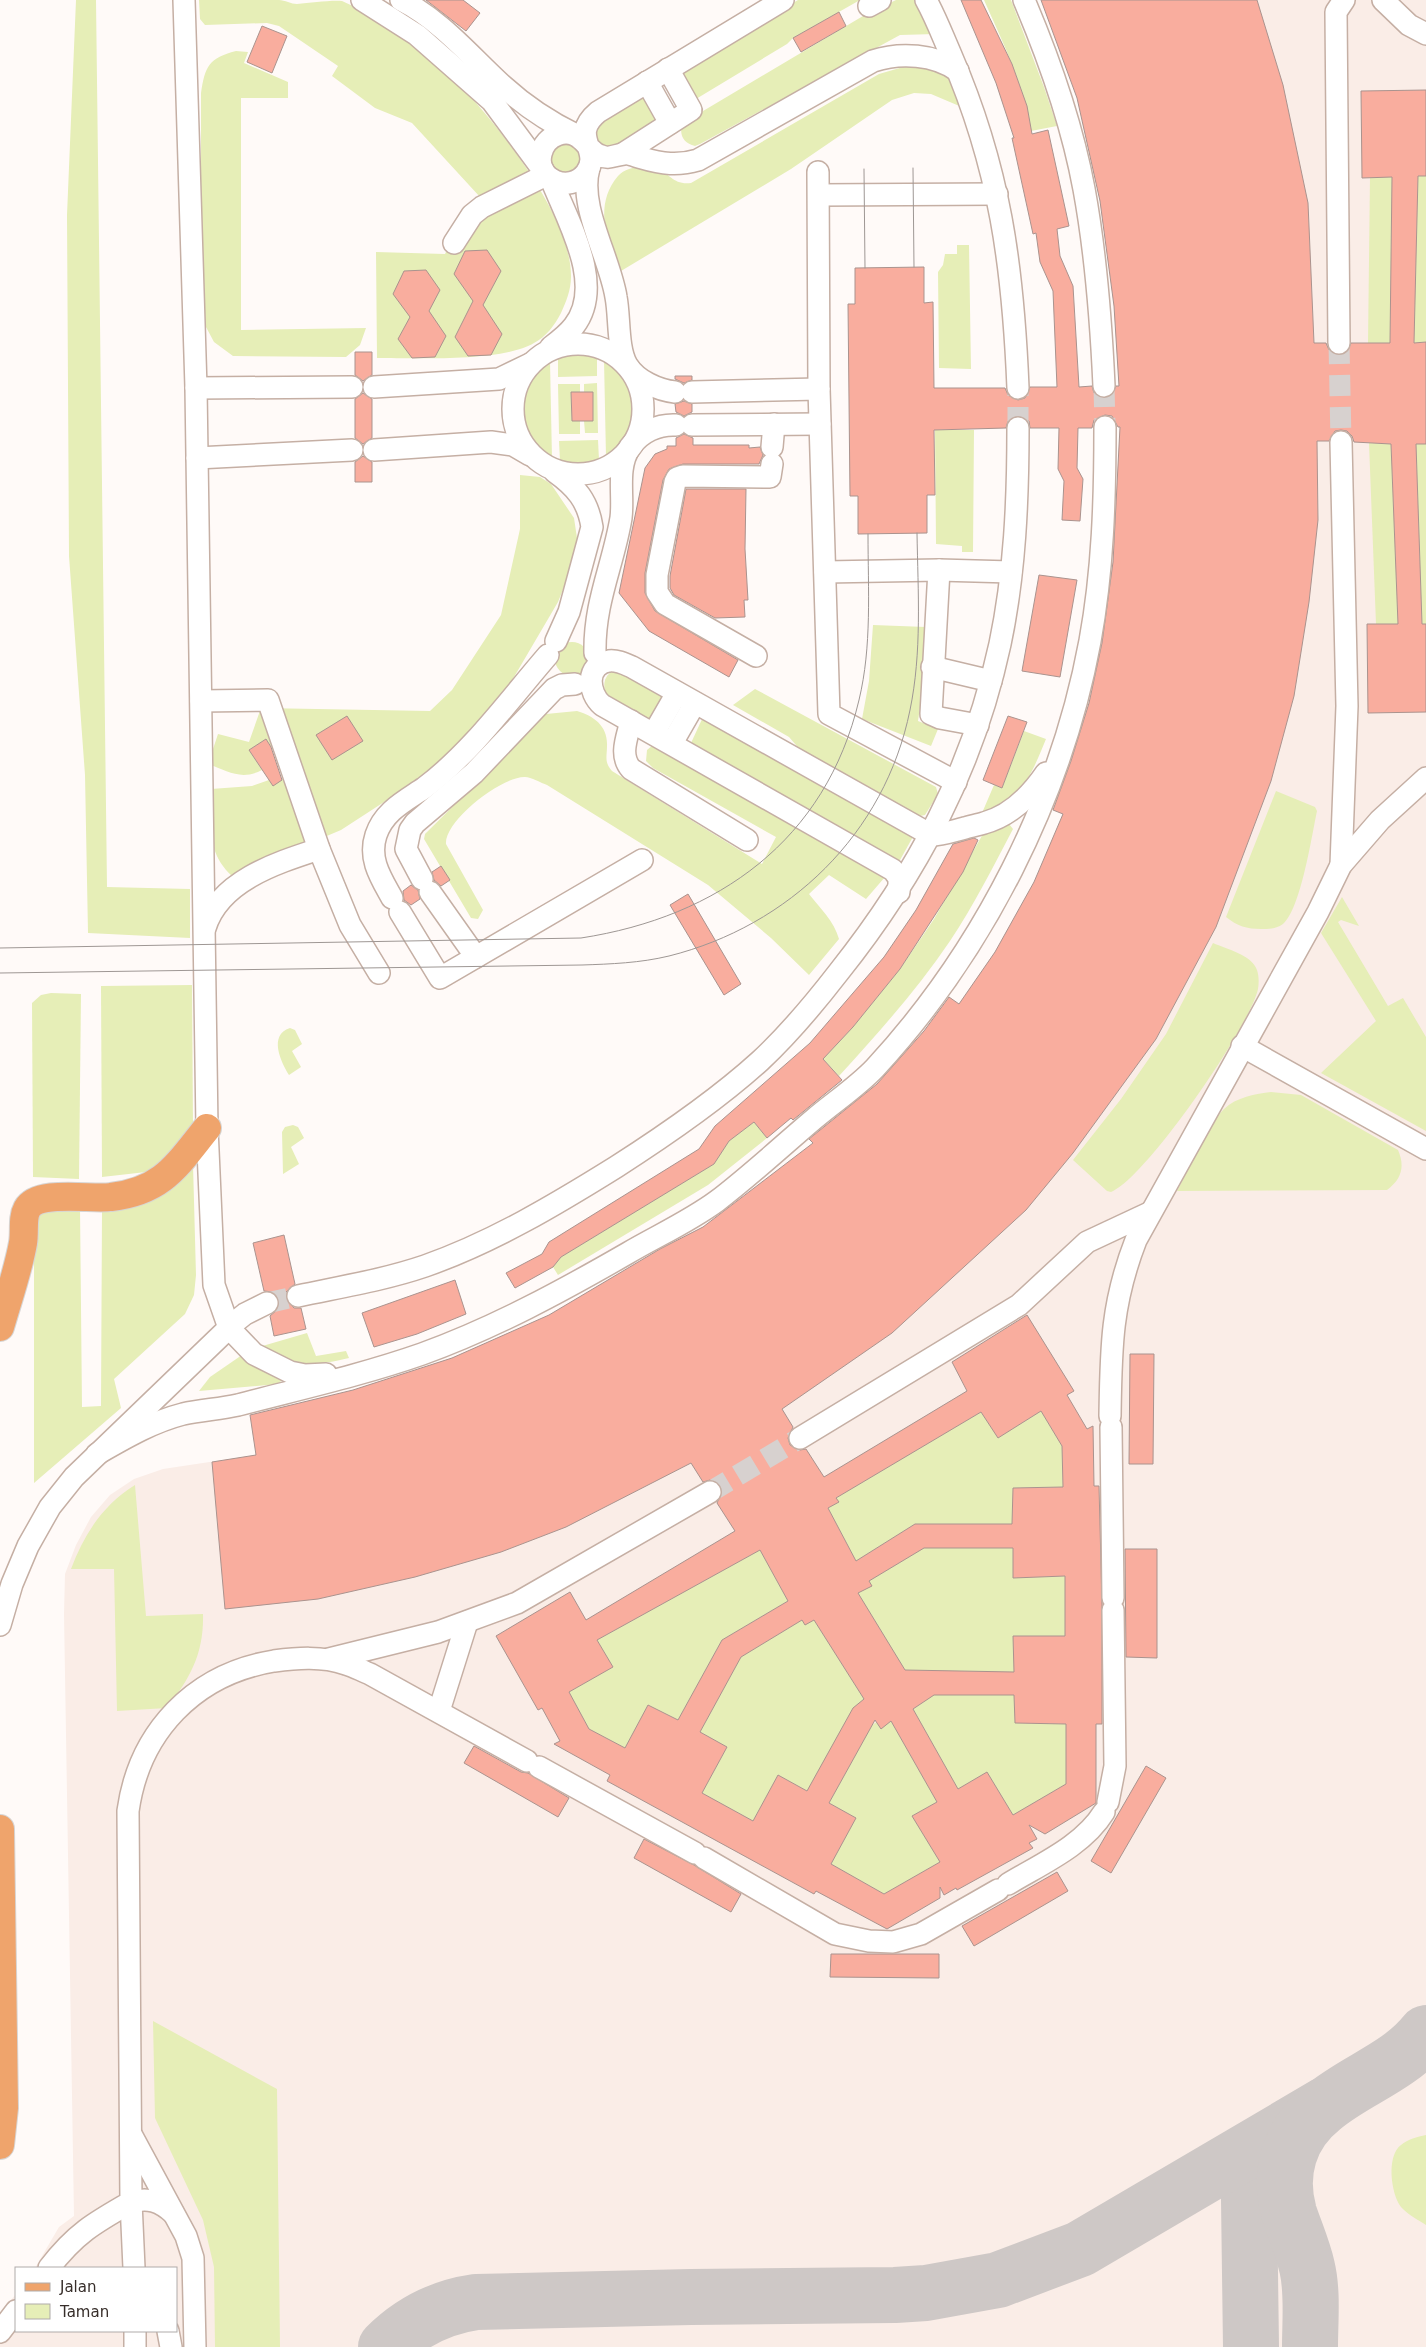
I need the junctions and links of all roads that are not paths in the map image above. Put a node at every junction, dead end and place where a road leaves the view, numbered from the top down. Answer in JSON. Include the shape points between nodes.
{"nodes":[{"id":1,"x":184,"y":0,"type":"edge"},
{"id":2,"x":362,"y":0,"type":"edge"},
{"id":3,"x":402,"y":0,"type":"edge"},
{"id":4,"x":783,"y":0,"type":"edge"},
{"id":5,"x":926,"y":0,"type":"edge"},
{"id":6,"x":1024,"y":0,"type":"edge"},
{"id":7,"x":1344,"y":0,"type":"edge"},
{"id":8,"x":1382,"y":0,"type":"edge"},
{"id":9,"x":1426,"y":34,"type":"edge"},
{"id":10,"x":668,"y":69,"type":"junction"},
{"id":11,"x":958,"y":70,"type":"junction"},
{"id":12,"x":647,"y":82,"type":"junction"},
{"id":13,"x":670,"y":123,"type":"junction"},
{"id":14,"x":585,"y":151,"type":"junction"},
{"id":15,"x":624,"y":154,"type":"junction"},
{"id":16,"x":818,"y":172,"type":"dead end"},
{"id":17,"x":547,"y":175,"type":"junction"},
{"id":18,"x":997,"y":194,"type":"junction"},
{"id":19,"x":819,"y":195,"type":"junction"},
{"id":20,"x":454,"y":243,"type":"dead end"},
{"id":21,"x":1339,"y":343,"type":"tunnel mouth"},
{"id":22,"x":539,"y":357,"type":"junction"},
{"id":23,"x":628,"y":366,"type":"junction"},
{"id":24,"x":1104,"y":386,"type":"tunnel mouth"},
{"id":25,"x":352,"y":387,"type":"dead end"},
{"id":26,"x":374,"y":387,"type":"dead end"},
{"id":27,"x":196,"y":388,"type":"junction"},
{"id":28,"x":1018,"y":388,"type":"tunnel mouth"},
{"id":29,"x":819,"y":389,"type":"junction"},
{"id":30,"x":774,"y":424,"type":"junction"},
{"id":31,"x":820,"y":424,"type":"junction"},
{"id":32,"x":1105,"y":427,"type":"tunnel mouth"},
{"id":33,"x":1018,"y":428,"type":"tunnel mouth"},
{"id":34,"x":1341,"y":442,"type":"tunnel mouth"},
{"id":35,"x":630,"y":448,"type":"junction"},
{"id":36,"x":352,"y":450,"type":"dead end"},
{"id":37,"x":374,"y":450,"type":"dead end"},
{"id":38,"x":197,"y":458,"type":"junction"},
{"id":39,"x":541,"y":462,"type":"junction"},
{"id":40,"x":939,"y":570,"type":"junction"},
{"id":41,"x":825,"y":572,"type":"junction"},
{"id":42,"x":1011,"y":572,"type":"junction"},
{"id":43,"x":552,"y":648,"type":"junction"},
{"id":44,"x":756,"y":656,"type":"dead end"},
{"id":45,"x":594,"y":662,"type":"junction"},
{"id":46,"x":932,"y":667,"type":"junction"},
{"id":47,"x":991,"y":681,"type":"junction"},
{"id":48,"x":575,"y":684,"type":"junction"},
{"id":49,"x":686,"y":698,"type":"junction"},
{"id":50,"x":201,"y":701,"type":"junction"},
{"id":51,"x":631,"y":721,"type":"junction"},
{"id":52,"x":978,"y":725,"type":"junction"},
{"id":53,"x":663,"y":738,"type":"junction"},
{"id":54,"x":1063,"y":743,"type":"junction"},
{"id":55,"x":1426,"y":778,"type":"edge"},
{"id":56,"x":956,"y":782,"type":"junction"},
{"id":57,"x":931,"y":835,"type":"junction"},
{"id":58,"x":746,"y":840,"type":"dead end"},
{"id":59,"x":319,"y":848,"type":"junction"},
{"id":60,"x":642,"y":860,"type":"dead end"},
{"id":61,"x":1341,"y":865,"type":"junction"},
{"id":62,"x":899,"y":892,"type":"junction"},
{"id":63,"x":203,"y":933,"type":"junction"},
{"id":64,"x":476,"y":957,"type":"junction"},
{"id":65,"x":380,"y":972,"type":"dead end"},
{"id":66,"x":1242,"y":1046,"type":"junction"},
{"id":67,"x":207,"y":1128,"type":"junction"},
{"id":68,"x":1426,"y":1149,"type":"edge"},
{"id":69,"x":1150,"y":1213,"type":"junction"},
{"id":70,"x":298,"y":1296,"type":"tunnel mouth"},
{"id":71,"x":267,"y":1303,"type":"tunnel mouth"},
{"id":72,"x":0,"y":1327,"type":"edge"},
{"id":73,"x":229,"y":1328,"type":"junction"},
{"id":74,"x":361,"y":1373,"type":"junction"},
{"id":75,"x":800,"y":1438,"type":"tunnel mouth"},
{"id":76,"x":97,"y":1454,"type":"junction"},
{"id":77,"x":710,"y":1492,"type":"tunnel mouth"},
{"id":78,"x":467,"y":1622,"type":"junction"},
{"id":79,"x":0,"y":1625,"type":"edge"},
{"id":80,"x":326,"y":1660,"type":"junction"},
{"id":81,"x":439,"y":1711,"type":"junction"},
{"id":82,"x":0,"y":1829,"type":"edge"},
{"id":83,"x":129,"y":2121,"type":"junction"},
{"id":84,"x":0,"y":2145,"type":"edge"},
{"id":85,"x":131,"y":2202,"type":"junction"},
{"id":86,"x":175,"y":2215,"type":"junction"},
{"id":87,"x":50,"y":2267,"type":"edge"},
{"id":88,"x":134,"y":2267,"type":"edge"},
{"id":89,"x":15,"y":2312,"type":"edge"},
{"id":90,"x":0,"y":2332,"type":"edge"},
{"id":91,"x":135,"y":2332,"type":"edge"},
{"id":92,"x":168,"y":2332,"type":"edge"},
{"id":93,"x":135,"y":2347,"type":"edge"},
{"id":94,"x":171,"y":2347,"type":"edge"},
{"id":95,"x":195,"y":2347,"type":"edge"}],
"edges":[{"from":1,"to":27,"type":"street"},
{"from":2,"to":17,"type":"street","via":[[417,35],[492,102]]},
{"from":3,"to":14,"type":"street","via":[[446,30],[504,87]]},
{"from":4,"to":10,"type":"street"},
{"from":5,"to":11,"type":"street"},
{"from":6,"to":24,"type":"street","via":[[1048,56],[1084,187],[1094,244]]},
{"from":7,"to":21,"type":"street","via":[[1336,12]]},
{"from":8,"to":9,"type":"street","via":[[1409,25]]},
{"from":10,"to":12,"type":"street"},
{"from":10,"to":13,"type":"street","via":[[691,110]]},
{"from":11,"to":15,"type":"street","via":[[938,59],[887,57],[874,61],[698,160],[674,165]]},
{"from":11,"to":18,"type":"street","via":[[977,120]]},
{"from":12,"to":13,"type":"street"},
{"from":12,"to":14,"type":"street","via":[[588,120],[584,134]]},
{"from":13,"to":15,"type":"street"},
{"from":14,"to":15,"type":"street","via":[[612,158]]},
{"from":14,"to":17,"type":"street","via":[[585,174],[572,183],[558,183]]},
{"from":14,"to":17,"type":"street","via":[[562,133],[548,140],[541,154]]},
{"from":14,"to":23,"type":"street","via":[[587,197],[616,294],[621,344]]},
{"from":16,"to":19,"type":"street"},
{"from":17,"to":20,"type":"street","via":[[482,207],[472,215]]},
{"from":17,"to":22,"type":"street","via":[[586,270],[587,290],[575,325]]},
{"from":18,"to":19,"type":"street"},
{"from":18,"to":28,"type":"street","via":[[1011,277]]},
{"from":19,"to":29,"type":"street"},
{"from":22,"to":23,"type":"street","via":[[568,344],[590,344],[611,352]]},
{"from":22,"to":26,"type":"street","via":[[509,376],[493,380]]},
{"from":22,"to":39,"type":"street","via":[[519,380],[512,411],[520,440]]},
{"from":23,"to":29,"type":"street","via":[[660,390]]},
{"from":23,"to":35,"type":"street","via":[[639,385],[643,406],[640,428]]},
{"from":25,"to":27,"type":"street"},
{"from":27,"to":38,"type":"street"},
{"from":29,"to":31,"type":"street"},
{"from":30,"to":31,"type":"street"},
{"from":30,"to":35,"type":"street","via":[[667,424],[640,436]]},
{"from":30,"to":44,"type":"street","via":[[770,477],[678,478],[657,575],[657,592],[665,604]]},
{"from":31,"to":41,"type":"street"},
{"from":32,"to":54,"type":"street","via":[[1099,577],[1086,660]]},
{"from":33,"to":42,"type":"street"},
{"from":34,"to":61,"type":"street","via":[[1347,706]]},
{"from":35,"to":39,"type":"street","via":[[614,463],[593,472],[571,474]]},
{"from":35,"to":45,"type":"street","via":[[621,481],[620,519],[597,611]]},
{"from":36,"to":38,"type":"street"},
{"from":37,"to":39,"type":"street","via":[[491,442],[513,445]]},
{"from":38,"to":50,"type":"street"},
{"from":39,"to":43,"type":"street","via":[[575,487],[583,497],[592,527],[569,612]]},
{"from":40,"to":41,"type":"street"},
{"from":40,"to":42,"type":"street"},
{"from":40,"to":46,"type":"street"},
{"from":41,"to":56,"type":"street","via":[[829,714]]},
{"from":42,"to":47,"type":"street","via":[[1002,635]]},
{"from":43,"to":45,"type":"street","via":[[571,635],[579,636],[592,645]]},
{"from":43,"to":48,"type":"street","via":[[550,670],[560,681]]},
{"from":43,"to":64,"type":"street","via":[[464,751],[426,786],[386,816],[376,836],[373,860],[440,978]]},
{"from":45,"to":48,"type":"street","via":[[588,678]]},
{"from":45,"to":49,"type":"street","via":[[624,663]]},
{"from":45,"to":51,"type":"street","via":[[590,683],[592,695],[602,705]]},
{"from":46,"to":47,"type":"street"},
{"from":46,"to":52,"type":"street","via":[[931,714]]},
{"from":47,"to":52,"type":"street"},
{"from":48,"to":64,"type":"street","via":[[554,689],[474,773],[415,823],[406,840],[406,849],[426,886]]},
{"from":49,"to":53,"type":"street"},
{"from":49,"to":57,"type":"street"},
{"from":50,"to":59,"type":"street","via":[[268,700]]},
{"from":50,"to":63,"type":"street"},
{"from":51,"to":53,"type":"street"},
{"from":51,"to":58,"type":"street","via":[[624,756],[631,769]]},
{"from":52,"to":56,"type":"street"},
{"from":53,"to":62,"type":"street","via":[[893,870],[899,878]]},
{"from":54,"to":57,"type":"street","via":[[1049,769],[1018,805],[985,823]]},
{"from":54,"to":74,"type":"street","via":[[1040,806],[998,897],[938,991],[873,1070],[715,1202],[542,1302],[424,1353]]},
{"from":55,"to":61,"type":"street","via":[[1380,820]]},
{"from":56,"to":57,"type":"street"},
{"from":57,"to":62,"type":"street"},
{"from":59,"to":63,"type":"street","via":[[280,863],[233,888],[220,898]]},
{"from":59,"to":65,"type":"street","via":[[350,924]]},
{"from":60,"to":64,"type":"street"},
{"from":61,"to":66,"type":"street"},
{"from":62,"to":70,"type":"street","via":[[810,1010],[779,1042],[705,1106],[645,1149],[520,1224],[454,1254],[423,1267]]},
{"from":63,"to":67,"type":"street"},
{"from":66,"to":68,"type":"street"},
{"from":66,"to":69,"type":"street"},
{"from":67,"to":72,"type":"main road","via":[[178,1166],[164,1178],[134,1193],[41,1199],[27,1208],[19,1265]]},
{"from":67,"to":73,"type":"street","via":[[214,1285]]},
{"from":69,"to":75,"type":"street","via":[[1087,1242],[1019,1305]]},
{"from":69,"to":81,"type":"street","via":[[1124,1270],[1111,1344],[1115,1766],[1106,1807],[1087,1834],[1076,1843],[921,1934],[893,1942],[869,1942],[835,1934]]},
{"from":71,"to":73,"type":"street","via":[[245,1314]]},
{"from":73,"to":74,"type":"street","via":[[254,1354],[290,1372],[305,1375]]},
{"from":73,"to":76,"type":"street"},
{"from":74,"to":76,"type":"street","via":[[231,1406],[184,1414],[133,1433]]},
{"from":76,"to":79,"type":"street","via":[[74,1476],[28,1546]]},
{"from":77,"to":78,"type":"street","via":[[517,1603]]},
{"from":78,"to":80,"type":"street"},
{"from":78,"to":81,"type":"street"},
{"from":80,"to":81,"type":"street","via":[[370,1674]]},
{"from":80,"to":83,"type":"street","via":[[306,1658],[268,1662],[221,1677],[201,1689],[166,1720],[150,1740],[139,1764],[131,1786],[127,1834]]},
{"from":82,"to":84,"type":"main road","via":[[4,2108]]},
{"from":83,"to":85,"type":"street"},
{"from":83,"to":86,"type":"street","via":[[135,2144]]},
{"from":85,"to":86,"type":"street","via":[[148,2199]]},
{"from":85,"to":87,"type":"street","via":[[82,2232]]},
{"from":85,"to":88,"type":"street"},
{"from":86,"to":95,"type":"street","via":[[193,2258]]},
{"from":89,"to":90,"type":"street"},
{"from":91,"to":93,"type":"street"},
{"from":92,"to":94,"type":"street"}]}
